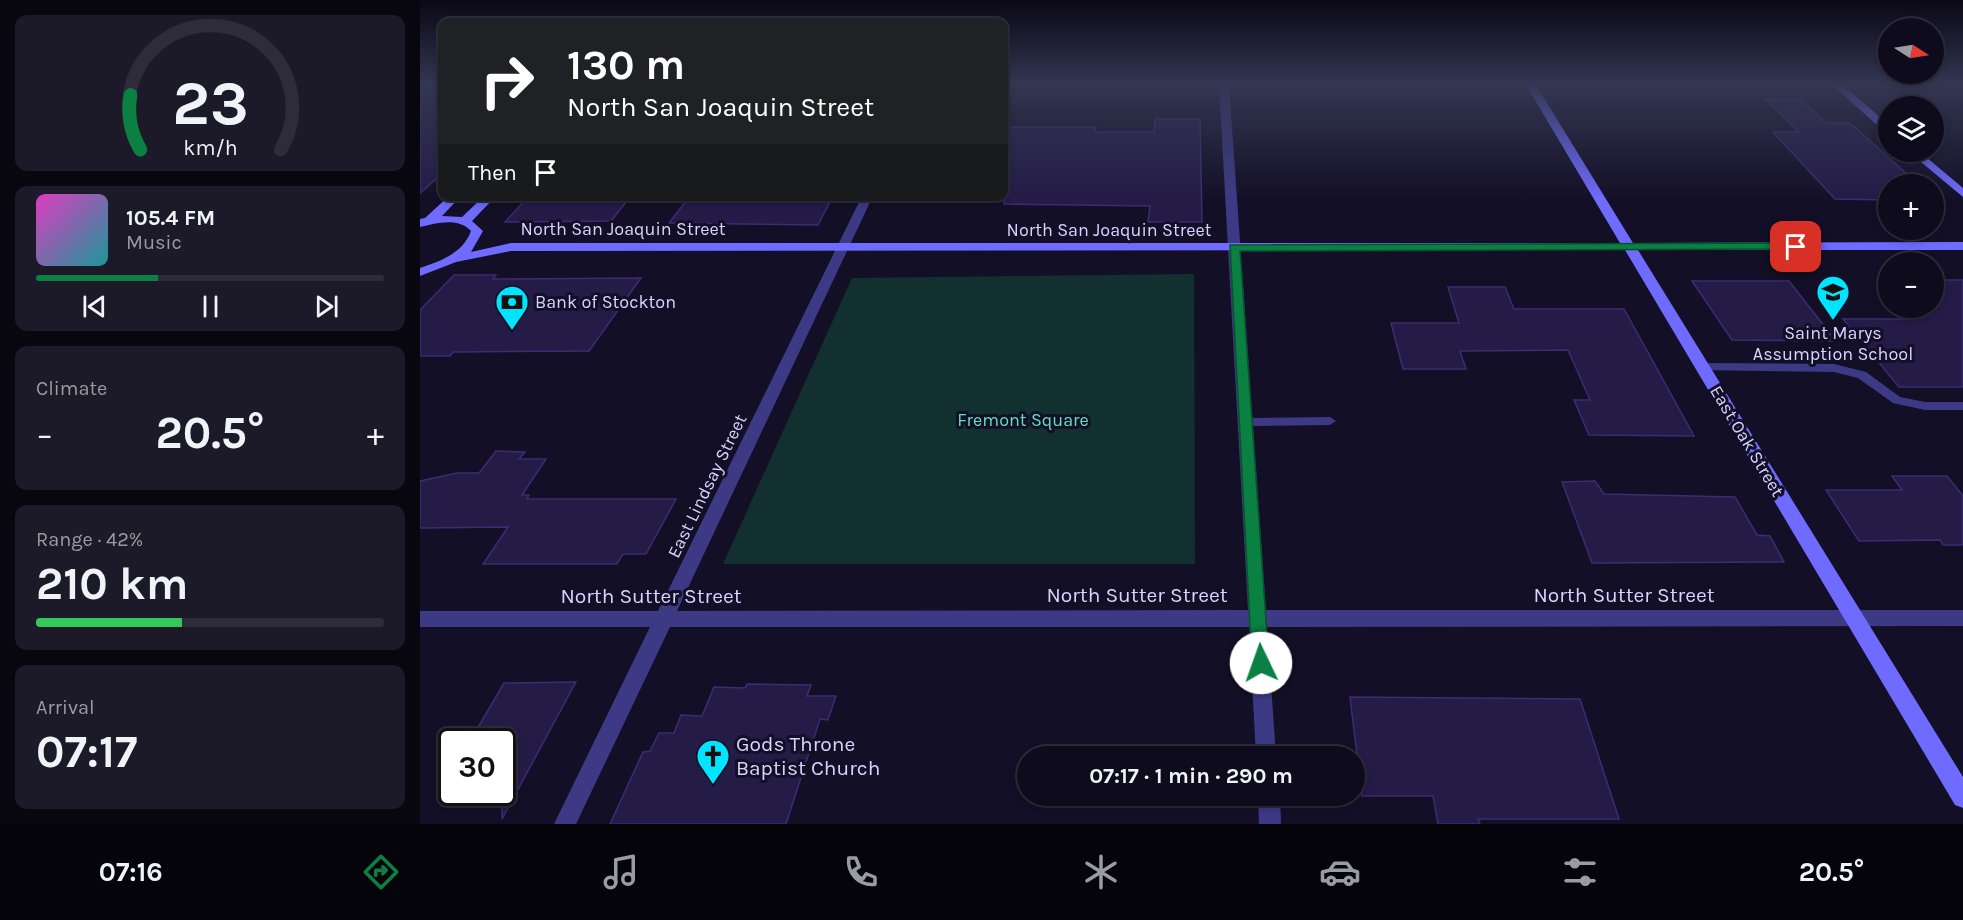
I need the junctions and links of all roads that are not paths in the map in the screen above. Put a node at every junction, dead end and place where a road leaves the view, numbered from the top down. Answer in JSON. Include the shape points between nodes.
{"nodes":[{"id":1,"x":1226,"y":123,"type":"edge"},
{"id":2,"x":1554,"y":123,"type":"edge"},
{"id":3,"x":1926,"y":162,"type":"edge"},
{"id":4,"x":1963,"y":194,"type":"edge"},
{"id":5,"x":450,"y":201,"type":"edge"},
{"id":6,"x":486,"y":201,"type":"edge"},
{"id":7,"x":866,"y":201,"type":"edge"},
{"id":8,"x":465,"y":221,"type":"junction"},
{"id":9,"x":425,"y":222,"type":"edge"},
{"id":10,"x":476,"y":235,"type":"junction"},
{"id":11,"x":1963,"y":246,"type":"edge"},
{"id":12,"x":507,"y":247,"type":"junction"},
{"id":13,"x":1630,"y":247,"type":"junction"},
{"id":14,"x":843,"y":248,"type":"junction"},
{"id":15,"x":1234,"y":248,"type":"junction"},
{"id":16,"x":453,"y":259,"type":"junction"},
{"id":17,"x":420,"y":272,"type":"edge"},
{"id":18,"x":1702,"y":367,"type":"junction"},
{"id":19,"x":1963,"y":406,"type":"edge"},
{"id":20,"x":1330,"y":421,"type":"dead end"},
{"id":21,"x":1246,"y":422,"type":"junction"},
{"id":22,"x":1258,"y":617,"type":"junction"},
{"id":23,"x":664,"y":618,"type":"junction"},
{"id":24,"x":1854,"y":618,"type":"junction"},
{"id":25,"x":1963,"y":618,"type":"edge"},
{"id":26,"x":420,"y":619,"type":"edge"},
{"id":27,"x":1265,"y":746,"type":"edge"},
{"id":28,"x":1963,"y":797,"type":"edge"},
{"id":29,"x":1269,"y":806,"type":"edge"},
{"id":30,"x":565,"y":824,"type":"edge"},
{"id":31,"x":1270,"y":824,"type":"edge"}],
"edges":[{"from":1,"to":15,"type":"street"},
{"from":2,"to":13,"type":"street","name":"East Oak Street"},
{"from":3,"to":4,"type":"street"},
{"from":5,"to":9,"type":"street"},
{"from":6,"to":8,"type":"street"},
{"from":7,"to":14,"type":"street","name":"East Lindsay Street"},
{"from":8,"to":9,"type":"street"},
{"from":8,"to":10,"type":"street","via":[[472,224]]},
{"from":10,"to":12,"type":"street","name":"North San Joaquin Street"},
{"from":10,"to":16,"type":"street","via":[[467,249]]},
{"from":11,"to":13,"type":"street","name":"North San Joaquin Street"},
{"from":12,"to":14,"type":"street","name":"North San Joaquin Street"},
{"from":12,"to":16,"type":"street","name":"North San Joaquin Street"},
{"from":13,"to":15,"type":"street","name":"North San Joaquin Street"},
{"from":13,"to":18,"type":"street","name":"East Oak Street"},
{"from":14,"to":15,"type":"street","name":"North San Joaquin Street"},
{"from":14,"to":23,"type":"street","name":"East Lindsay Street"},
{"from":15,"to":21,"type":"street"},
{"from":16,"to":17,"type":"street"},
{"from":18,"to":19,"type":"lane","via":[[1834,368],[1862,375],[1897,400],[1925,406]]},
{"from":18,"to":24,"type":"street","name":"East Oak Street"},
{"from":20,"to":21,"type":"lane"},
{"from":21,"to":22,"type":"street"},
{"from":22,"to":23,"type":"street","name":"North Sutter Street"},
{"from":22,"to":24,"type":"street","name":"North Sutter Street"},
{"from":22,"to":27,"type":"street"},
{"from":23,"to":26,"type":"street","name":"North Sutter Street"},
{"from":23,"to":30,"type":"street","name":"East Lindsay Street"},
{"from":24,"to":25,"type":"street","name":"North Sutter Street"},
{"from":24,"to":28,"type":"street","name":"East Oak Street"},
{"from":29,"to":31,"type":"street"}]}
